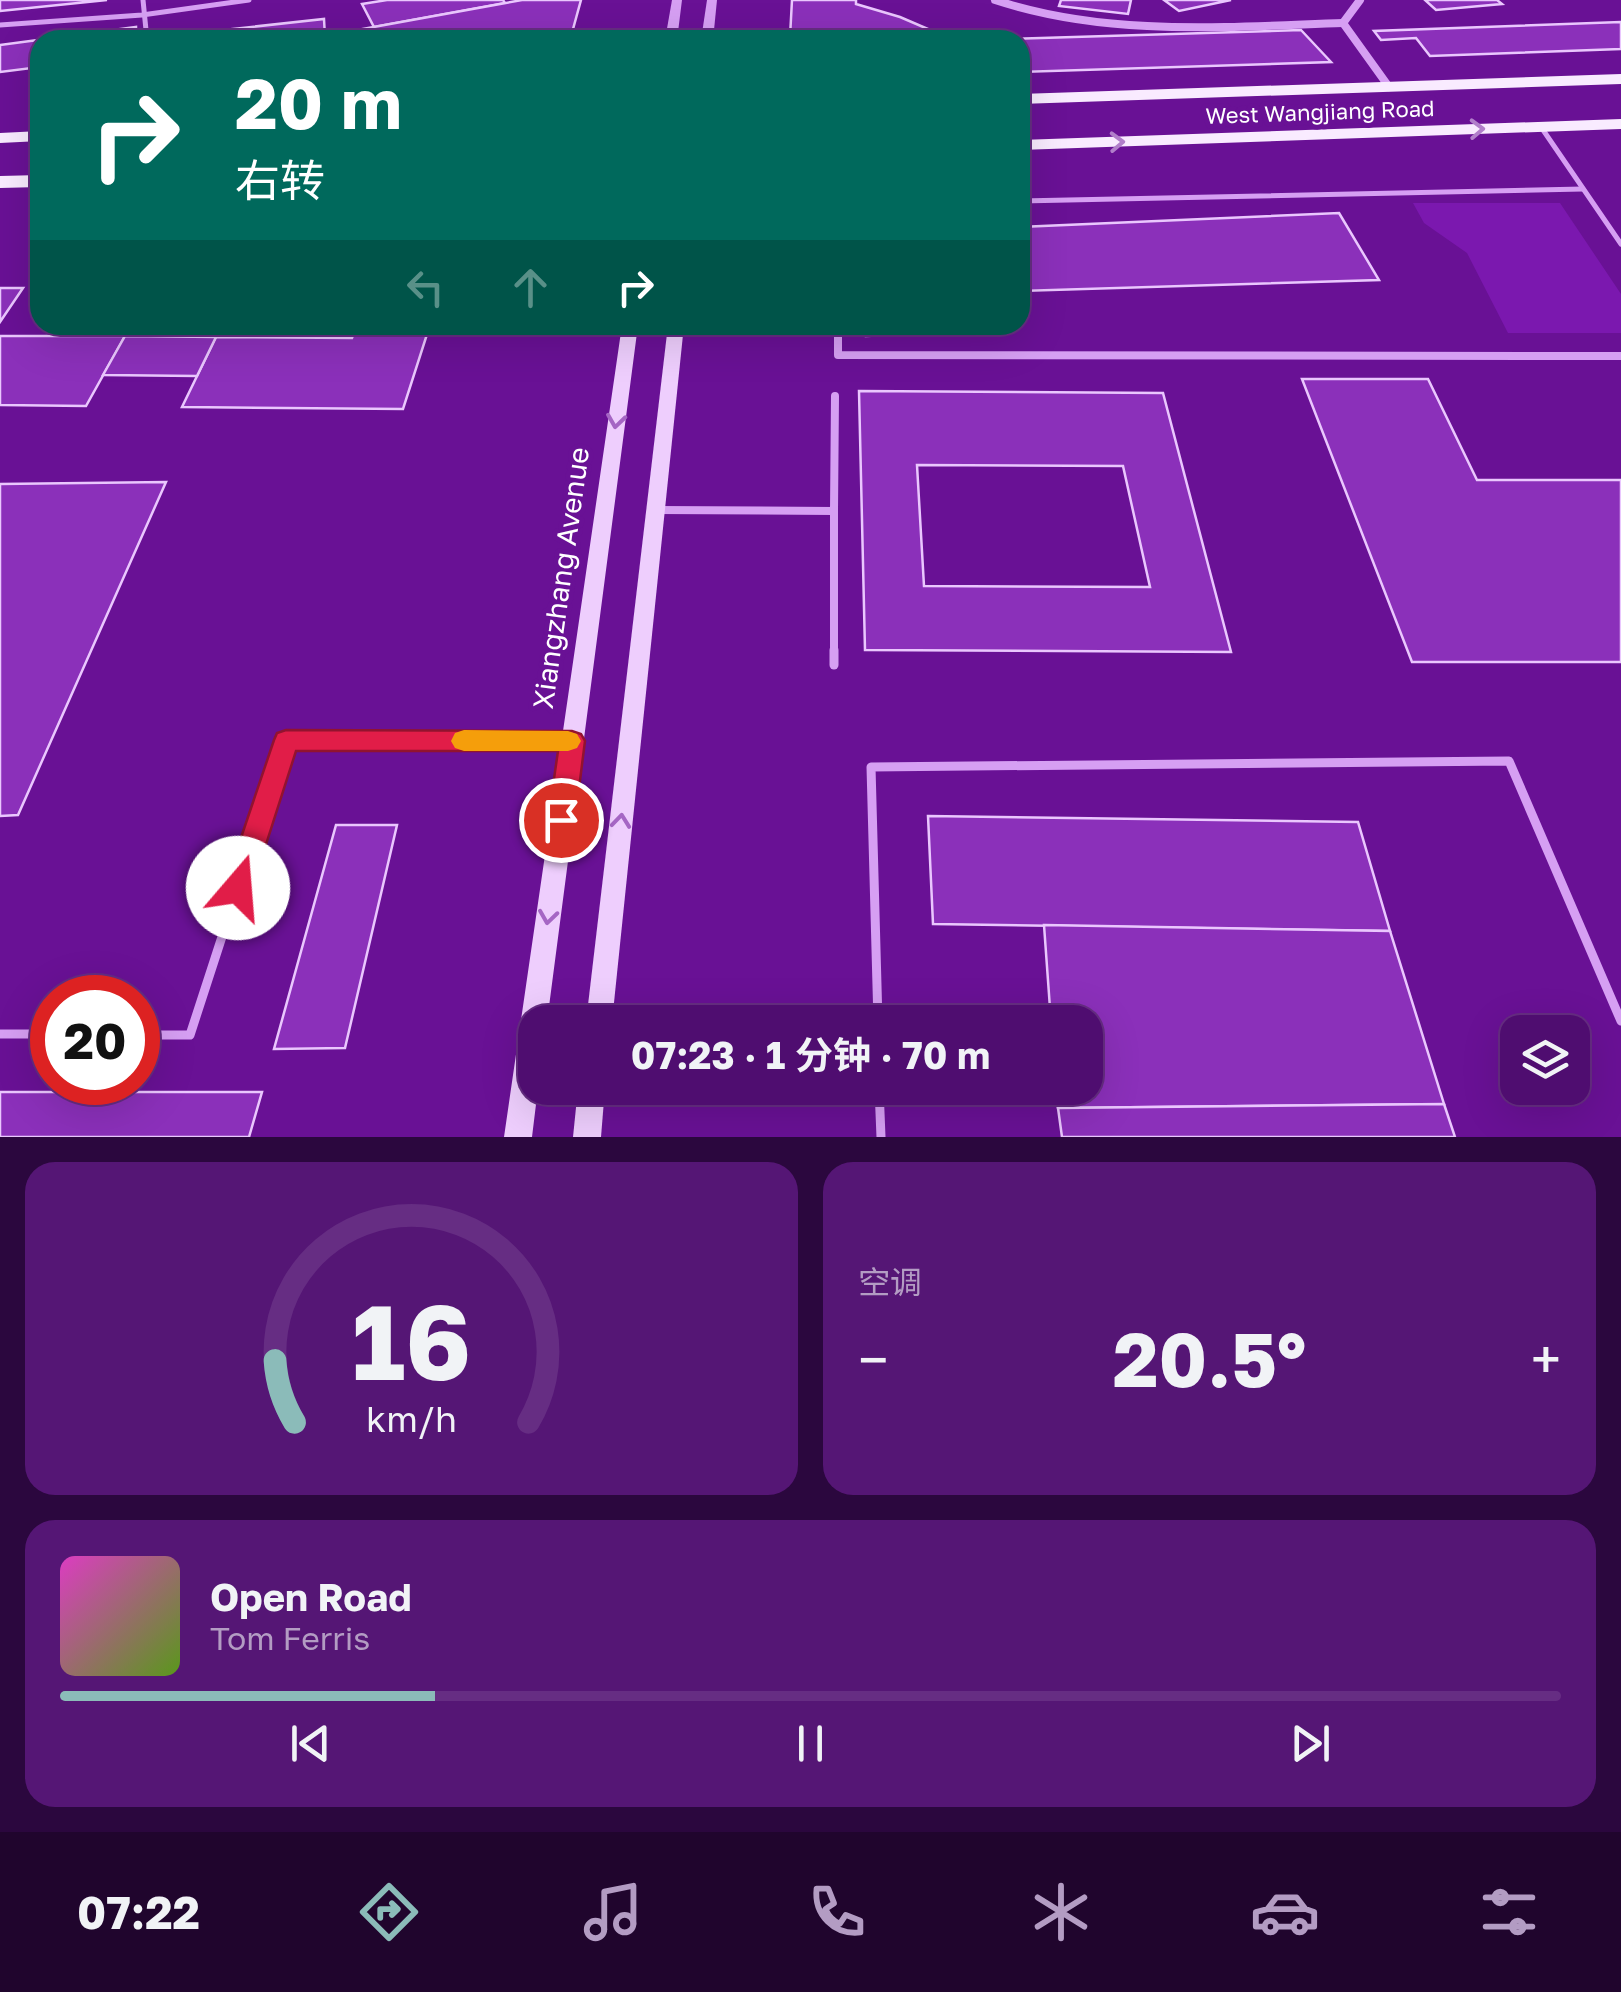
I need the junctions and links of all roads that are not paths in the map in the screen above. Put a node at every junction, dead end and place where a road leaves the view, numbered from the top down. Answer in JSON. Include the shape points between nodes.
{"nodes":[{"id":1,"x":143,"y":0,"type":"edge"},
{"id":2,"x":249,"y":0,"type":"edge"},
{"id":3,"x":677,"y":0,"type":"edge"},
{"id":4,"x":712,"y":0,"type":"edge"},
{"id":5,"x":994,"y":0,"type":"edge"},
{"id":6,"x":1360,"y":0,"type":"edge"},
{"id":7,"x":142,"y":15,"type":"junction"},
{"id":8,"x":1343,"y":23,"type":"junction"},
{"id":9,"x":0,"y":25,"type":"edge"},
{"id":10,"x":145,"y":30,"type":"edge"},
{"id":11,"x":672,"y":30,"type":"edge"},
{"id":12,"x":708,"y":30,"type":"edge"},
{"id":13,"x":1621,"y":80,"type":"edge"},
{"id":14,"x":1388,"y":87,"type":"junction"},
{"id":15,"x":1030,"y":99,"type":"edge"},
{"id":16,"x":1621,"y":124,"type":"edge"},
{"id":17,"x":1541,"y":127,"type":"junction"},
{"id":18,"x":30,"y":136,"type":"edge"},
{"id":19,"x":0,"y":138,"type":"edge"},
{"id":20,"x":1030,"y":145,"type":"edge"},
{"id":21,"x":30,"y":181,"type":"edge"},
{"id":22,"x":0,"y":182,"type":"edge"},
{"id":23,"x":1583,"y":189,"type":"junction"},
{"id":24,"x":1030,"y":201,"type":"edge"},
{"id":25,"x":1621,"y":244,"type":"edge"},
{"id":26,"x":629,"y":335,"type":"edge"},
{"id":27,"x":675,"y":335,"type":"edge"},
{"id":28,"x":838,"y":335,"type":"edge"},
{"id":29,"x":1621,"y":356,"type":"edge"},
{"id":30,"x":835,"y":396,"type":"dead end"},
{"id":31,"x":656,"y":510,"type":"junction"},
{"id":32,"x":834,"y":510,"type":"junction"},
{"id":33,"x":834,"y":666,"type":"dead end"},
{"id":34,"x":572,"y":741,"type":"junction"},
{"id":35,"x":601,"y":1005,"type":"edge"},
{"id":36,"x":878,"y":1005,"type":"edge"},
{"id":37,"x":1621,"y":1020,"type":"edge"},
{"id":38,"x":0,"y":1034,"type":"edge"},
{"id":39,"x":30,"y":1034,"type":"edge"},
{"id":40,"x":160,"y":1035,"type":"edge"},
{"id":41,"x":590,"y":1105,"type":"edge"},
{"id":42,"x":880,"y":1105,"type":"edge"},
{"id":43,"x":518,"y":1137,"type":"edge"},
{"id":44,"x":586,"y":1137,"type":"edge"},
{"id":45,"x":881,"y":1137,"type":"edge"}],
"edges":[{"from":1,"to":7,"type":"lane"},
{"from":2,"to":7,"type":"lane"},
{"from":3,"to":11,"type":"street"},
{"from":4,"to":12,"type":"street"},
{"from":5,"to":8,"type":"street","via":[[1058,21]]},
{"from":6,"to":8,"type":"street"},
{"from":7,"to":9,"type":"lane"},
{"from":7,"to":10,"type":"lane"},
{"from":8,"to":14,"type":"street"},
{"from":13,"to":14,"type":"main road","name":"West Wangjiang Road"},
{"from":14,"to":15,"type":"main road","name":"West Wangjiang Road"},
{"from":16,"to":17,"type":"main road","name":"West Wangjiang Road"},
{"from":20,"to":17,"type":"main road","name":"West Wangjiang Road","one_way":true},
{"from":17,"to":23,"type":"lane"},
{"from":18,"to":19,"type":"main road"},
{"from":21,"to":22,"type":"main road"},
{"from":23,"to":24,"type":"lane"},
{"from":23,"to":25,"type":"lane"},
{"from":26,"to":34,"type":"main road","name":"Xiangzhang Avenue","one_way":true},
{"from":27,"to":31,"type":"main road"},
{"from":28,"to":29,"type":"lane","via":[[838,355]]},
{"from":30,"to":32,"type":"lane"},
{"from":31,"to":32,"type":"lane"},
{"from":35,"to":31,"type":"main road","one_way":true},
{"from":32,"to":33,"type":"lane"},
{"from":34,"to":40,"type":"lane","via":[[286,740],[190,1035]]},
{"from":34,"to":43,"type":"main road","name":"Xiangzhang Avenue","one_way":true},
{"from":36,"to":37,"type":"lane","via":[[871,767],[1509,762]]},
{"from":38,"to":39,"type":"lane"},
{"from":41,"to":44,"type":"main road"},
{"from":42,"to":45,"type":"lane"}]}
